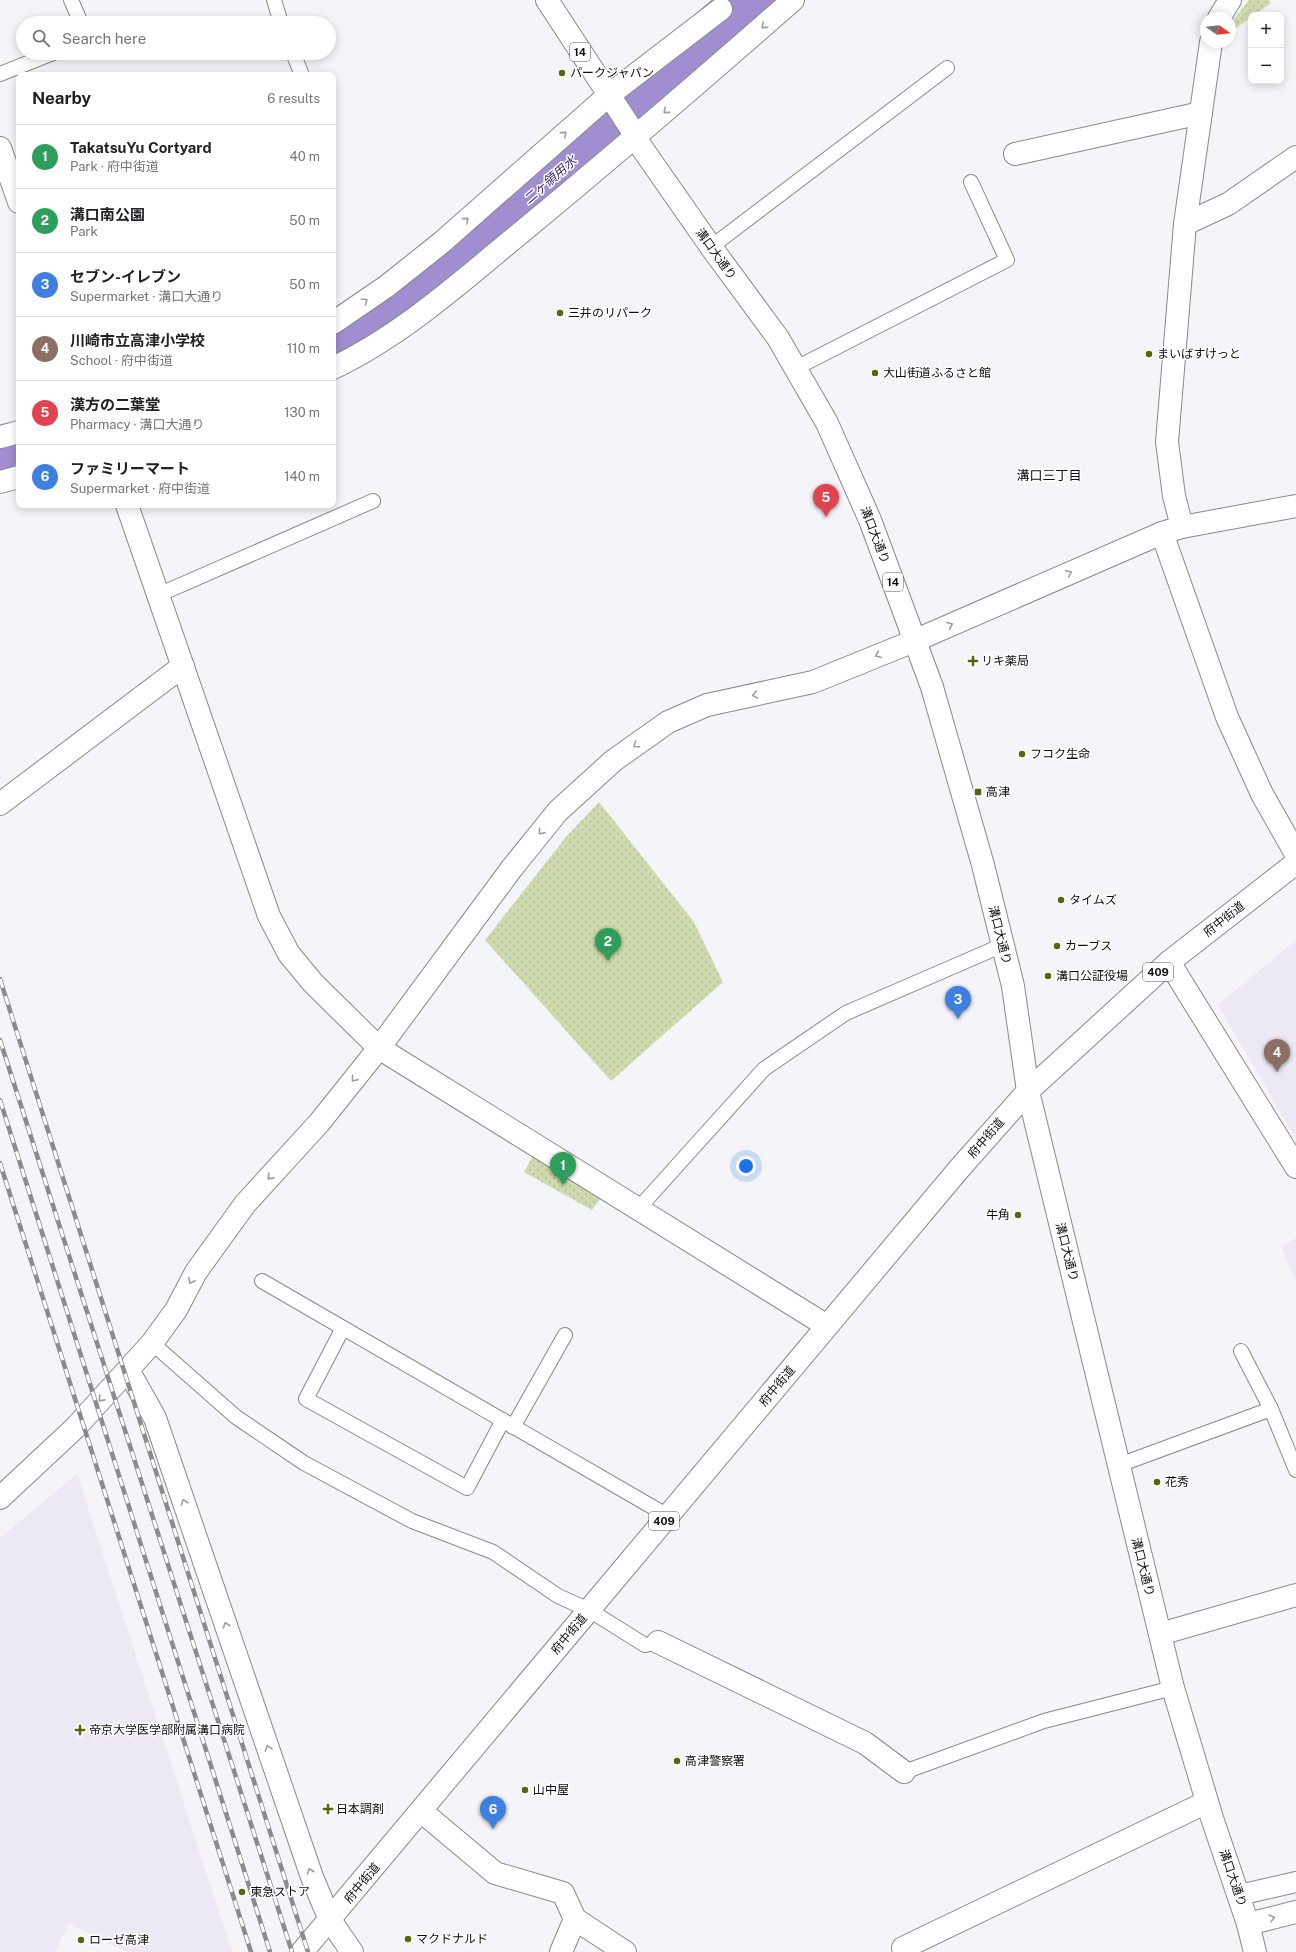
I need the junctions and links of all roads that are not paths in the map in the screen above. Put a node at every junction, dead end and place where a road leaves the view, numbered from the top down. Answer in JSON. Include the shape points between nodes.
{"nodes":[{"id":1,"x":71,"y":0,"type":"edge"},
{"id":2,"x":274,"y":0,"type":"edge"},
{"id":3,"x":547,"y":0,"type":"edge"},
{"id":4,"x":793,"y":0,"type":"edge"},
{"id":5,"x":721,"y":8,"type":"dead end"},
{"id":6,"x":77,"y":16,"type":"edge"},
{"id":7,"x":279,"y":16,"type":"edge"},
{"id":8,"x":1210,"y":48,"type":"edge"},
{"id":9,"x":35,"y":60,"type":"edge"},
{"id":10,"x":296,"y":60,"type":"edge"},
{"id":11,"x":947,"y":68,"type":"dead end"},
{"id":12,"x":301,"y":72,"type":"edge"},
{"id":13,"x":0,"y":74,"type":"edge"},
{"id":14,"x":611,"y":99,"type":"junction"},
{"id":15,"x":1201,"y":113,"type":"junction"},
{"id":16,"x":632,"y":133,"type":"junction"},
{"id":17,"x":0,"y":148,"type":"edge"},
{"id":18,"x":1015,"y":154,"type":"dead end"},
{"id":19,"x":1296,"y":157,"type":"edge"},
{"id":20,"x":972,"y":182,"type":"dead end"},
{"id":21,"x":16,"y":190,"type":"edge"},
{"id":22,"x":1185,"y":224,"type":"junction"},
{"id":23,"x":711,"y":248,"type":"junction"},
{"id":24,"x":336,"y":321,"type":"edge"},
{"id":25,"x":336,"y":367,"type":"edge"},
{"id":26,"x":796,"y":368,"type":"junction"},
{"id":27,"x":16,"y":433,"type":"edge"},
{"id":28,"x":0,"y":437,"type":"edge"},
{"id":29,"x":16,"y":478,"type":"edge"},
{"id":30,"x":0,"y":482,"type":"edge"},
{"id":31,"x":373,"y":502,"type":"dead end"},
{"id":32,"x":1296,"y":506,"type":"edge"},
{"id":33,"x":128,"y":508,"type":"edge"},
{"id":34,"x":1172,"y":530,"type":"junction"},
{"id":35,"x":158,"y":595,"type":"junction"},
{"id":36,"x":914,"y":641,"type":"junction"},
{"id":37,"x":183,"y":666,"type":"junction"},
{"id":38,"x":0,"y":804,"type":"edge"},
{"id":39,"x":1296,"y":854,"type":"edge"},
{"id":40,"x":1296,"y":863,"type":"edge"},
{"id":41,"x":1003,"y":945,"type":"junction"},
{"id":42,"x":1169,"y":962,"type":"junction"},
{"id":43,"x":379,"y":1048,"type":"junction"},
{"id":44,"x":1028,"y":1091,"type":"junction"},
{"id":45,"x":1296,"y":1167,"type":"edge"},
{"id":46,"x":638,"y":1209,"type":"junction"},
{"id":47,"x":262,"y":1281,"type":"dead end"},
{"id":48,"x":827,"y":1326,"type":"junction"},
{"id":49,"x":343,"y":1328,"type":"junction"},
{"id":50,"x":565,"y":1335,"type":"dead end"},
{"id":51,"x":152,"y":1343,"type":"junction"},
{"id":52,"x":1241,"y":1351,"type":"dead end"},
{"id":53,"x":128,"y":1370,"type":"junction"},
{"id":54,"x":1271,"y":1409,"type":"junction"},
{"id":55,"x":508,"y":1423,"type":"junction"},
{"id":56,"x":1119,"y":1465,"type":"junction"},
{"id":57,"x":1296,"y":1470,"type":"edge"},
{"id":58,"x":0,"y":1498,"type":"edge"},
{"id":59,"x":668,"y":1516,"type":"junction"},
{"id":60,"x":1296,"y":1595,"type":"edge"},
{"id":61,"x":589,"y":1610,"type":"junction"},
{"id":62,"x":1160,"y":1634,"type":"junction"},
{"id":63,"x":658,"y":1642,"type":"joint"},
{"id":64,"x":1173,"y":1688,"type":"junction"},
{"id":65,"x":904,"y":1772,"type":"joint"},
{"id":66,"x":1207,"y":1802,"type":"junction"},
{"id":67,"x":421,"y":1811,"type":"junction"},
{"id":68,"x":1296,"y":1882,"type":"edge"},
{"id":69,"x":1239,"y":1895,"type":"junction"},
{"id":70,"x":1296,"y":1912,"type":"edge"},
{"id":71,"x":575,"y":1919,"type":"junction"},
{"id":72,"x":330,"y":1920,"type":"junction"},
{"id":73,"x":1248,"y":1924,"type":"junction"},
{"id":74,"x":302,"y":1952,"type":"edge"},
{"id":75,"x":352,"y":1952,"type":"edge"},
{"id":76,"x":561,"y":1952,"type":"edge"},
{"id":77,"x":625,"y":1952,"type":"edge"},
{"id":78,"x":904,"y":1952,"type":"edge"},
{"id":79,"x":1255,"y":1952,"type":"edge"}],
"edges":[{"from":1,"to":6,"type":"lane"},
{"from":2,"to":7,"type":"lane"},
{"from":3,"to":14,"type":"main road","name":"溝口大通り","number":"14"},
{"from":4,"to":16,"type":"main road","one_way":true},
{"from":5,"to":14,"type":"main road"},
{"from":8,"to":15,"type":"main road"},
{"from":9,"to":13,"type":"lane"},
{"from":10,"to":12,"type":"lane"},
{"from":11,"to":23,"type":"lane"},
{"from":14,"to":16,"type":"main road","name":"溝口大通り","number":"14"},
{"from":24,"to":14,"type":"main road","one_way":true,"via":[[387,286],[441,243]]},
{"from":15,"to":18,"type":"main road"},
{"from":15,"to":22,"type":"main road"},
{"from":16,"to":23,"type":"main road","name":"溝口大通り","number":"14"},
{"from":16,"to":25,"type":"main road","via":[[411,322]]},
{"from":17,"to":21,"type":"main road"},
{"from":19,"to":22,"type":"main road","via":[[1228,204]]},
{"from":20,"to":26,"type":"lane","via":[[1007,260]]},
{"from":22,"to":34,"type":"main road","via":[[1167,442],[1174,496]]},
{"from":23,"to":26,"type":"main road","name":"溝口大通り","number":"14","via":[[778,338]]},
{"from":26,"to":36,"type":"main road","name":"溝口大通り","number":"14","via":[[827,423],[870,520]]},
{"from":27,"to":28,"type":"main road"},
{"from":29,"to":30,"type":"main road"},
{"from":31,"to":35,"type":"lane"},
{"from":32,"to":34,"type":"main road"},
{"from":33,"to":35,"type":"main road"},
{"from":36,"to":34,"type":"main road","one_way":true},
{"from":34,"to":39,"type":"main road","via":[[1227,717],[1262,794]]},
{"from":35,"to":37,"type":"main road"},
{"from":36,"to":41,"type":"main road","name":"溝口大通り","number":"14","via":[[932,687]]},
{"from":36,"to":43,"type":"main road","one_way":true,"via":[[813,682],[707,705],[668,722],[613,761],[558,811],[512,868]]},
{"from":37,"to":38,"type":"main road"},
{"from":37,"to":43,"type":"main road","via":[[270,916],[288,954],[312,983]]},
{"from":40,"to":42,"type":"main road","name":"府中街道","number":"409"},
{"from":41,"to":44,"type":"main road","name":"溝口大通り","number":"14","via":[[1013,986]]},
{"from":41,"to":46,"type":"lane","via":[[846,1013],[764,1070]]},
{"from":42,"to":44,"type":"main road","name":"府中街道","number":"409"},
{"from":42,"to":45,"type":"main road"},
{"from":43,"to":46,"type":"main road"},
{"from":43,"to":51,"type":"main road","one_way":true,"via":[[319,1123],[245,1204],[196,1272],[176,1310]]},
{"from":44,"to":48,"type":"main road","name":"府中街道","number":"409"},
{"from":44,"to":56,"type":"main road","name":"溝口大通り"},
{"from":46,"to":48,"type":"main road"},
{"from":47,"to":49,"type":"lane"},
{"from":48,"to":59,"type":"main road","name":"府中街道","number":"409"},
{"from":49,"to":55,"type":"lane"},
{"from":49,"to":55,"type":"lane","via":[[306,1399],[467,1488]]},
{"from":50,"to":55,"type":"lane"},
{"from":51,"to":53,"type":"main road"},
{"from":51,"to":61,"type":"lane","via":[[236,1417],[304,1463],[412,1521],[493,1552],[558,1596]]},
{"from":52,"to":54,"type":"lane"},
{"from":53,"to":58,"type":"main road","one_way":true,"via":[[76,1427]]},
{"from":72,"to":53,"type":"main road","one_way":true,"via":[[312,1877],[155,1418]]},
{"from":54,"to":56,"type":"lane"},
{"from":54,"to":57,"type":"lane"},
{"from":55,"to":59,"type":"lane"},
{"from":56,"to":62,"type":"main road","name":"溝口大通り"},
{"from":59,"to":61,"type":"main road","name":"府中街道","number":"409"},
{"from":60,"to":62,"type":"main road"},
{"from":61,"to":63,"type":"lane","via":[[645,1645]]},
{"from":61,"to":67,"type":"main road","name":"府中街道","number":"409"},
{"from":62,"to":64,"type":"main road","name":"溝口大通り"},
{"from":63,"to":65,"type":"main road","via":[[865,1743]]},
{"from":64,"to":65,"type":"lane","via":[[1044,1721]]},
{"from":64,"to":66,"type":"main road","name":"溝口大通り"},
{"from":66,"to":69,"type":"main road","name":"溝口大通り"},
{"from":66,"to":78,"type":"main road","via":[[903,1948]]},
{"from":67,"to":71,"type":"main road","via":[[495,1873],[563,1893]]},
{"from":67,"to":72,"type":"main road","name":"府中街道","number":"409"},
{"from":68,"to":69,"type":"street"},
{"from":69,"to":73,"type":"main road","name":"溝口大通り"},
{"from":73,"to":70,"type":"main road","one_way":true},
{"from":71,"to":76,"type":"main road"},
{"from":71,"to":77,"type":"main road"},
{"from":72,"to":74,"type":"main road","name":"府中街道","number":"409"},
{"from":72,"to":75,"type":"main road"},
{"from":73,"to":79,"type":"main road","name":"溝口大通り"}]}
